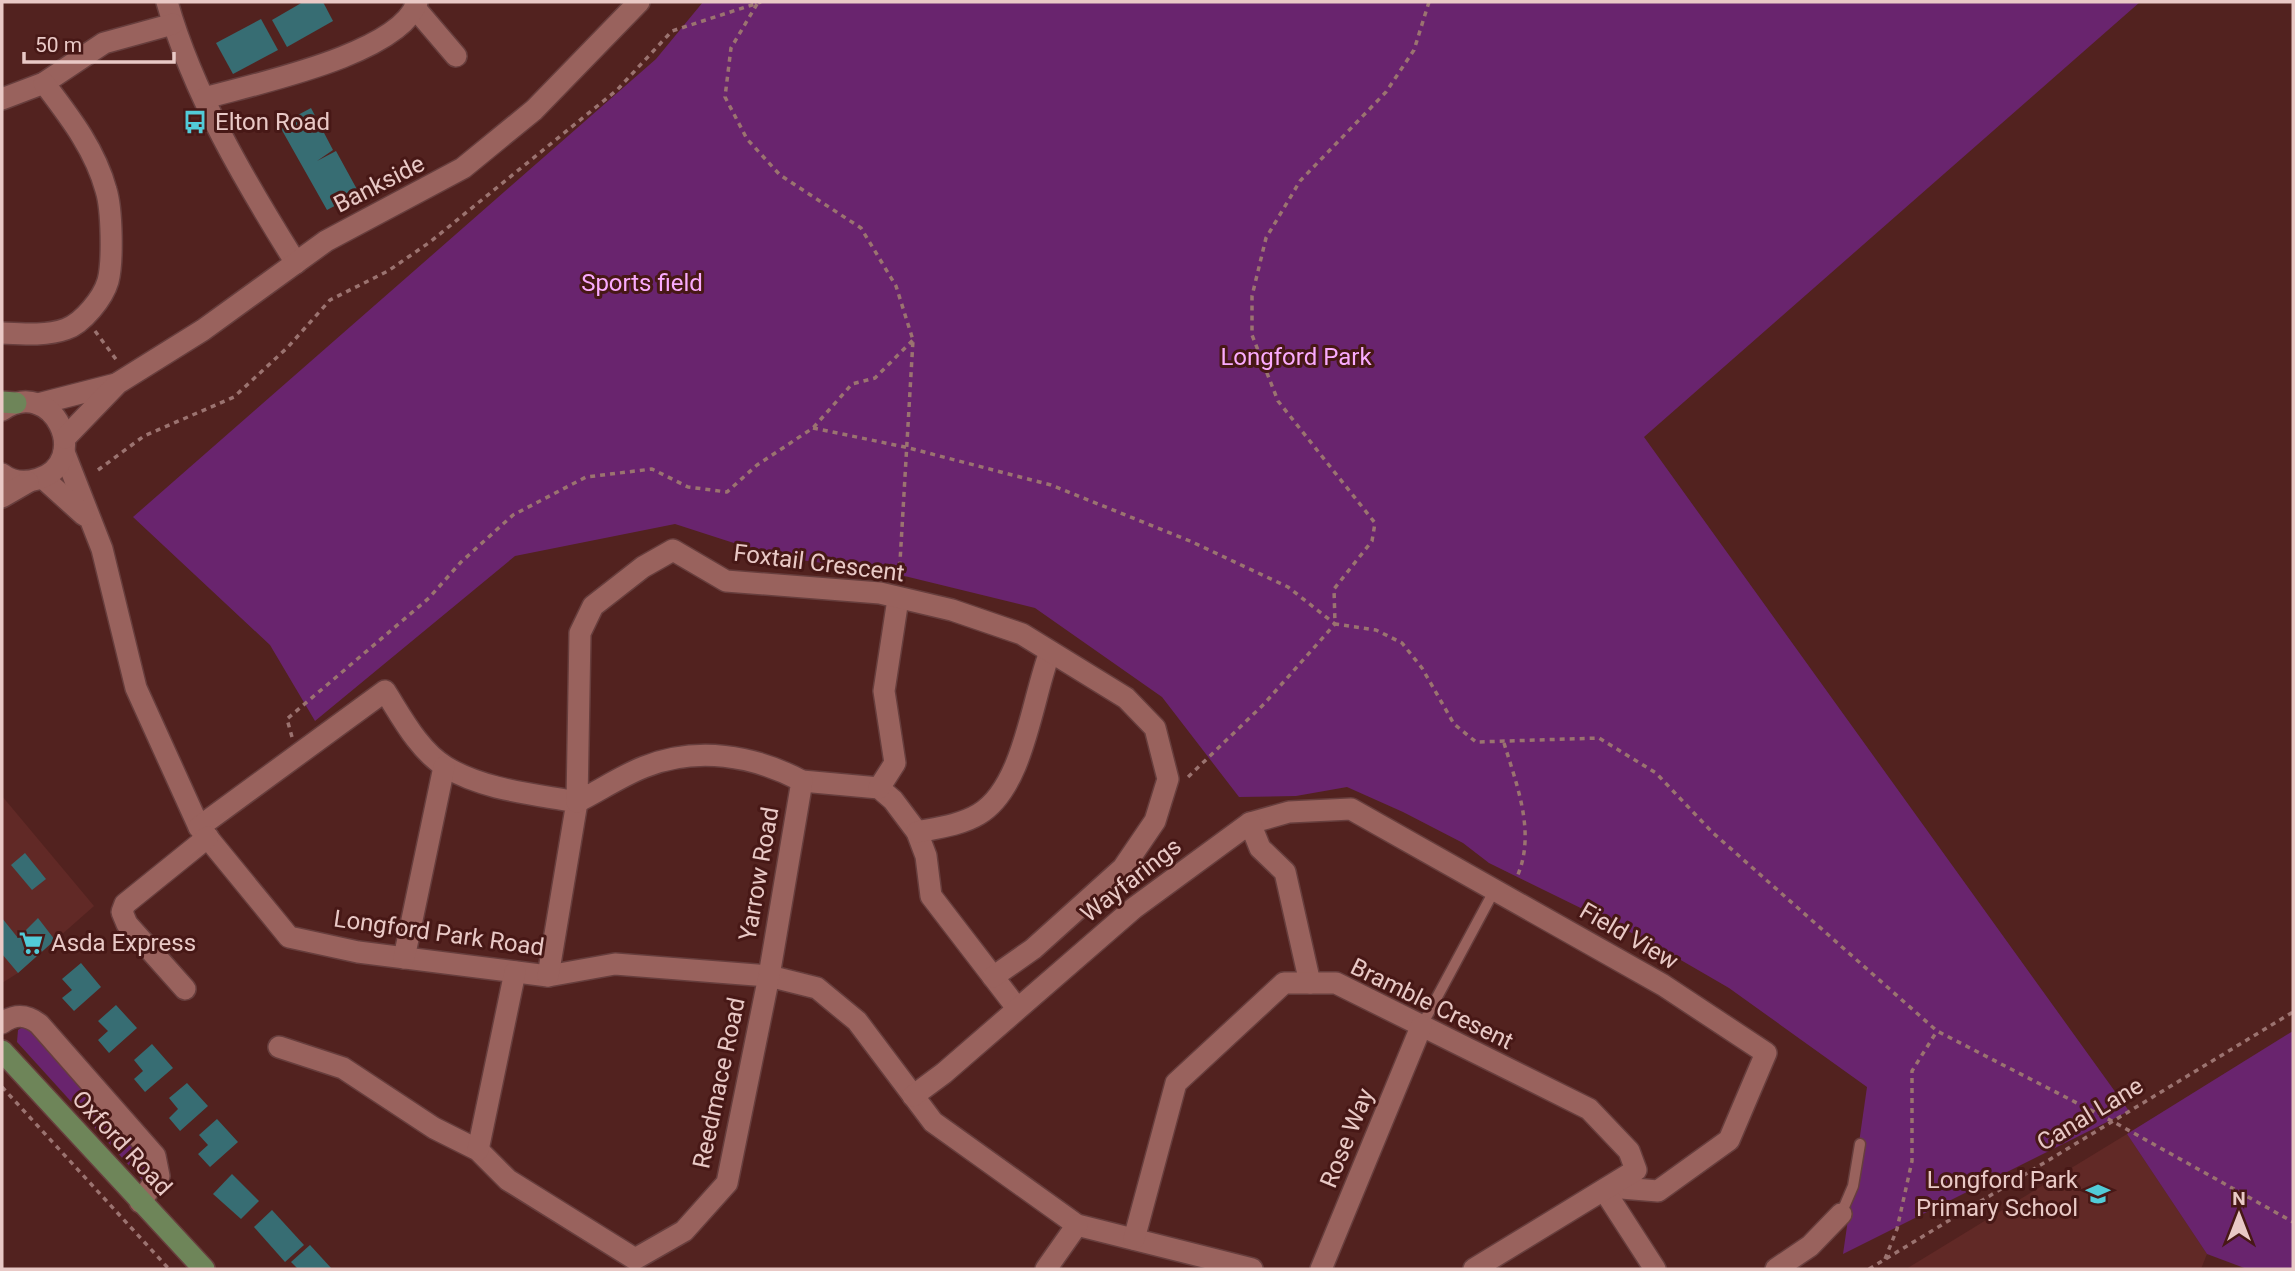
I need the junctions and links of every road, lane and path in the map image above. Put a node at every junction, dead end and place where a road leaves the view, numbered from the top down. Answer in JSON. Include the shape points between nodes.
{"nodes":[{"id":1,"x":167,"y":2,"type":"edge"},
{"id":2,"x":639,"y":2,"type":"edge"},
{"id":3,"x":759,"y":2,"type":"edge"},
{"id":4,"x":1429,"y":2,"type":"edge"},
{"id":5,"x":416,"y":5,"type":"edge"},
{"id":6,"x":173,"y":24,"type":"junction"},
{"id":7,"x":456,"y":56,"type":"dead end"},
{"id":8,"x":44,"y":83,"type":"junction"},
{"id":9,"x":205,"y":98,"type":"junction"},
{"id":10,"x":2,"y":99,"type":"edge"},
{"id":11,"x":296,"y":263,"type":"junction"},
{"id":12,"x":84,"y":315,"type":"junction"},
{"id":13,"x":2,"y":333,"type":"edge"},
{"id":14,"x":913,"y":340,"type":"junction"},
{"id":15,"x":123,"y":380,"type":"junction"},
{"id":16,"x":38,"y":404,"type":"junction"},
{"id":17,"x":6,"y":405,"type":"edge"},
{"id":18,"x":813,"y":428,"type":"junction"},
{"id":19,"x":64,"y":445,"type":"junction"},
{"id":20,"x":905,"y":447,"type":"junction"},
{"id":21,"x":97,"y":470,"type":"dead end"},
{"id":22,"x":2,"y":474,"type":"edge"},
{"id":23,"x":35,"y":480,"type":"junction"},
{"id":24,"x":2,"y":497,"type":"edge"},
{"id":25,"x":89,"y":519,"type":"junction"},
{"id":26,"x":898,"y":598,"type":"junction"},
{"id":27,"x":1335,"y":624,"type":"junction"},
{"id":28,"x":1050,"y":652,"type":"junction"},
{"id":29,"x":294,"y":742,"type":"dead end"},
{"id":30,"x":1504,"y":743,"type":"junction"},
{"id":31,"x":444,"y":767,"type":"junction"},
{"id":32,"x":1167,"y":779,"type":"junction"},
{"id":33,"x":802,"y":781,"type":"junction"},
{"id":34,"x":879,"y":789,"type":"junction"},
{"id":35,"x":577,"y":802,"type":"junction"},
{"id":36,"x":1250,"y":822,"type":"junction"},
{"id":37,"x":203,"y":832,"type":"junction"},
{"id":38,"x":917,"y":832,"type":"junction"},
{"id":39,"x":1500,"y":894,"type":"junction"},
{"id":40,"x":404,"y":958,"type":"junction"},
{"id":41,"x":515,"y":972,"type":"junction"},
{"id":42,"x":548,"y":976,"type":"junction"},
{"id":43,"x":769,"y":976,"type":"junction"},
{"id":44,"x":993,"y":977,"type":"junction"},
{"id":45,"x":1310,"y":984,"type":"junction"},
{"id":46,"x":185,"y":989,"type":"dead end"},
{"id":47,"x":1017,"y":1008,"type":"junction"},
{"id":48,"x":2293,"y":1012,"type":"edge"},
{"id":49,"x":2,"y":1023,"type":"edge"},
{"id":50,"x":1421,"y":1027,"type":"junction"},
{"id":51,"x":1937,"y":1031,"type":"junction"},
{"id":52,"x":279,"y":1047,"type":"dead end"},
{"id":53,"x":2,"y":1051,"type":"edge"},
{"id":54,"x":2,"y":1087,"type":"edge"},
{"id":55,"x":913,"y":1096,"type":"junction"},
{"id":56,"x":2112,"y":1121,"type":"junction"},
{"id":57,"x":1860,"y":1144,"type":"dead end"},
{"id":58,"x":478,"y":1150,"type":"junction"},
{"id":59,"x":1607,"y":1188,"type":"junction"},
{"id":60,"x":140,"y":1202,"type":"junction"},
{"id":61,"x":1841,"y":1214,"type":"joint"},
{"id":62,"x":2293,"y":1222,"type":"edge"},
{"id":63,"x":1077,"y":1225,"type":"junction"},
{"id":64,"x":1134,"y":1240,"type":"junction"},
{"id":65,"x":1885,"y":1259,"type":"junction"},
{"id":66,"x":170,"y":1269,"type":"edge"},
{"id":67,"x":204,"y":1269,"type":"edge"},
{"id":68,"x":1046,"y":1269,"type":"edge"},
{"id":69,"x":1252,"y":1269,"type":"edge"},
{"id":70,"x":1321,"y":1269,"type":"edge"},
{"id":71,"x":1474,"y":1269,"type":"edge"},
{"id":72,"x":1655,"y":1269,"type":"edge"},
{"id":73,"x":1776,"y":1269,"type":"edge"},
{"id":74,"x":1869,"y":1269,"type":"edge"}],
"edges":[{"from":1,"to":6,"type":"street"},
{"from":2,"to":11,"type":"street","name":"Bankside","via":[[534,110],[463,169],[326,241]]},
{"from":3,"to":14,"type":"path","via":[[731,48],[725,97],[747,139],[780,175],[861,228],[896,286]]},
{"from":3,"to":21,"type":"path","via":[[672,31],[617,90],[430,242],[388,271],[330,300],[234,397],[144,436]]},
{"from":4,"to":27,"type":"path","via":[[1415,50],[1386,92],[1300,181],[1279,215],[1266,238],[1252,296],[1252,335],[1278,401],[1375,523],[1372,541],[1335,589]]},
{"from":5,"to":7,"type":"street"},
{"from":5,"to":9,"type":"street","via":[[398,29],[355,53]]},
{"from":6,"to":8,"type":"street","via":[[104,43]]},
{"from":6,"to":9,"type":"street"},
{"from":8,"to":10,"type":"street"},
{"from":8,"to":12,"type":"street","via":[[82,134],[107,191],[108,282]]},
{"from":9,"to":11,"type":"street"},
{"from":11,"to":15,"type":"street","name":"Bankside"},
{"from":12,"to":13,"type":"street","via":[[67,329]]},
{"from":12,"to":15,"type":"path"},
{"from":14,"to":18,"type":"path","via":[[875,378],[852,384]]},
{"from":14,"to":20,"type":"path"},
{"from":15,"to":16,"type":"street","name":"Bankside"},
{"from":15,"to":19,"type":"street","name":"Bankside"},
{"from":16,"to":17,"type":"street","name":"Bankside"},
{"from":16,"to":19,"type":"street","name":"Longford Park Road","via":[[57,417]]},
{"from":18,"to":20,"type":"path"},
{"from":18,"to":29,"type":"path","via":[[727,492],[688,487],[652,469],[586,477],[513,515],[429,598],[287,719]]},
{"from":19,"to":23,"type":"street","name":"Bankside","via":[[52,471]]},
{"from":19,"to":25,"type":"street","name":"Longford Park Road"},
{"from":20,"to":26,"type":"path"},
{"from":20,"to":27,"type":"path","via":[[1051,485],[1190,541],[1288,587]]},
{"from":22,"to":23,"type":"street","via":[[17,481]]},
{"from":23,"to":24,"type":"street"},
{"from":23,"to":25,"type":"street","name":"Longford Park Road"},
{"from":25,"to":37,"type":"street","name":"Longford Park Road","via":[[102,549],[136,688]]},
{"from":26,"to":28,"type":"street","name":"Foxtail Crescent","via":[[952,610],[1022,634]]},
{"from":26,"to":34,"type":"street","via":[[884,691],[895,763]]},
{"from":26,"to":35,"type":"street","name":"Foxtail Crescent","via":[[726,581],[673,550],[643,567],[593,606],[580,633]]},
{"from":27,"to":30,"type":"path","via":[[1376,630],[1402,643],[1454,724],[1476,742]]},
{"from":27,"to":32,"type":"path","via":[[1190,778]]},
{"from":28,"to":32,"type":"street","name":"Foxtail Crescent","via":[[1126,698],[1155,728]]},
{"from":28,"to":38,"type":"street","via":[[1028,735],[1008,781],[981,813]]},
{"from":30,"to":39,"type":"path","via":[[1524,806],[1524,861]]},
{"from":30,"to":51,"type":"path","via":[[1599,738],[1656,773],[1712,832]]},
{"from":31,"to":35,"type":"street","via":[[491,786]]},
{"from":31,"to":37,"type":"street","via":[[414,735],[384,691]]},
{"from":31,"to":40,"type":"street"},
{"from":32,"to":44,"type":"street","name":"Foxtail Crescent","via":[[1155,821],[1123,868],[1033,950]]},
{"from":33,"to":34,"type":"street","name":"Yarrow Road"},
{"from":33,"to":35,"type":"street","name":"Yarrow Road","via":[[770,764],[705,753],[645,766]]},
{"from":33,"to":43,"type":"street","name":"Yarrow Road"},
{"from":34,"to":38,"type":"street"},
{"from":35,"to":42,"type":"street"},
{"from":36,"to":39,"type":"street","name":"Field View","via":[[1289,812],[1351,809]]},
{"from":36,"to":45,"type":"street","via":[[1260,848],[1285,872]]},
{"from":36,"to":47,"type":"street","name":"Wayfarings","via":[[1134,908]]},
{"from":37,"to":40,"type":"street","name":"Longford Park Road","via":[[289,937]]},
{"from":37,"to":46,"type":"street","via":[[125,904],[122,912]]},
{"from":38,"to":44,"type":"street","via":[[926,856],[930,896]]},
{"from":39,"to":50,"type":"lane"},
{"from":39,"to":59,"type":"street","name":"Field View","via":[[1663,985],[1766,1052],[1729,1140],[1658,1191]]},
{"from":40,"to":41,"type":"street","name":"Longford Park Road"},
{"from":41,"to":42,"type":"street","name":"Longford Park Road"},
{"from":41,"to":58,"type":"street"},
{"from":42,"to":43,"type":"street","name":"Longford Park Road","via":[[615,964]]},
{"from":43,"to":55,"type":"street","name":"Longford Park Road","via":[[817,988],[857,1021]]},
{"from":43,"to":58,"type":"street","name":"Reedmace Road","via":[[727,1182],[684,1231],[635,1259],[508,1180]]},
{"from":44,"to":47,"type":"street"},
{"from":45,"to":50,"type":"street","name":"Bramble Cresent","via":[[1336,984]]},
{"from":45,"to":64,"type":"street","name":"Bramble Cresent","via":[[1284,984],[1176,1083]]},
{"from":47,"to":55,"type":"street","name":"Wayfarings"},
{"from":48,"to":56,"type":"path","name":"Canal Lane"},
{"from":49,"to":60,"type":"street","via":[[13,1016],[30,1017],[39,1024],[155,1156],[159,1176]]},
{"from":50,"to":59,"type":"street","name":"Bramble Cresent","via":[[1589,1110],[1629,1151],[1636,1170]]},
{"from":50,"to":70,"type":"street","name":"Rose Way"},
{"from":51,"to":56,"type":"path"},
{"from":51,"to":65,"type":"path","via":[[1912,1071],[1912,1161],[1897,1229]]},
{"from":52,"to":58,"type":"street","via":[[343,1068],[434,1128]]},
{"from":53,"to":60,"type":"main road","name":"Oxford Road"},
{"from":54,"to":66,"type":"path"},
{"from":55,"to":63,"type":"street","name":"Longford Park Road","via":[[933,1122]]},
{"from":56,"to":62,"type":"path"},
{"from":56,"to":65,"type":"path","name":"Canal Lane"},
{"from":57,"to":61,"type":"lane","via":[[1853,1186]]},
{"from":59,"to":71,"type":"street","name":"Bramble Cresent"},
{"from":59,"to":72,"type":"street"},
{"from":60,"to":67,"type":"main road","name":"Oxford Road"},
{"from":61,"to":73,"type":"street","via":[[1810,1246]]},
{"from":63,"to":64,"type":"street","name":"Longford Park Road"},
{"from":63,"to":68,"type":"street"},
{"from":64,"to":69,"type":"street","name":"Longford Park Road"},
{"from":65,"to":74,"type":"path","name":"Canal Lane"}]}
